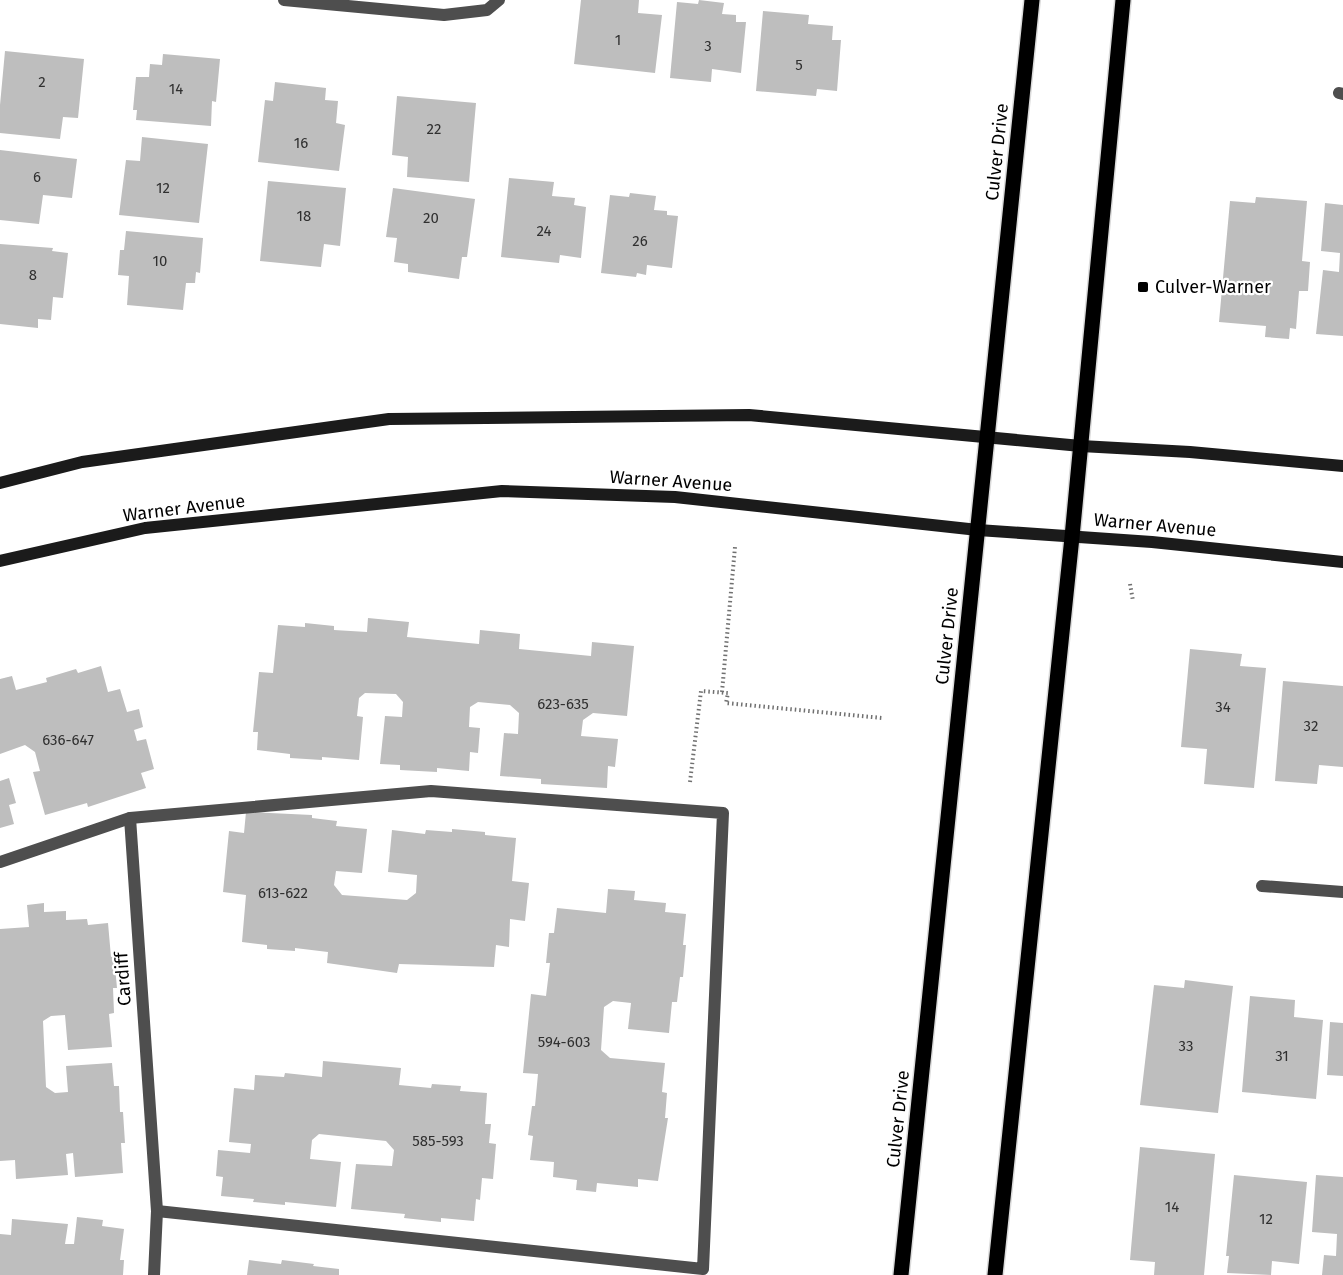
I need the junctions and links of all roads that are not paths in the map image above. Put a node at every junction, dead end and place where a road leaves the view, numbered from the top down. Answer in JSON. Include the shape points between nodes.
{"nodes":[{"id":1,"x":284,"y":0,"type":"edge"},
{"id":2,"x":499,"y":0,"type":"edge"},
{"id":3,"x":1032,"y":0,"type":"edge"},
{"id":4,"x":1123,"y":0,"type":"edge"},
{"id":5,"x":988,"y":436,"type":"junction"},
{"id":6,"x":1081,"y":446,"type":"junction"},
{"id":7,"x":1343,"y":466,"type":"edge"},
{"id":8,"x":0,"y":483,"type":"edge"},
{"id":9,"x":978,"y":530,"type":"junction"},
{"id":10,"x":1072,"y":537,"type":"junction"},
{"id":11,"x":0,"y":561,"type":"edge"},
{"id":12,"x":1343,"y":562,"type":"edge"},
{"id":13,"x":130,"y":818,"type":"junction"},
{"id":14,"x":0,"y":862,"type":"edge"},
{"id":15,"x":1262,"y":886,"type":"dead end"},
{"id":16,"x":1343,"y":892,"type":"edge"},
{"id":17,"x":157,"y":1211,"type":"junction"},
{"id":18,"x":703,"y":1272,"type":"edge"},
{"id":19,"x":154,"y":1275,"type":"edge"},
{"id":20,"x":901,"y":1275,"type":"edge"},
{"id":21,"x":995,"y":1275,"type":"edge"}],
"edges":[{"from":1,"to":2,"type":"street","via":[[444,15],[487,10]]},
{"from":3,"to":5,"type":"main road","name":"Culver Drive"},
{"from":4,"to":6,"type":"main road"},
{"from":5,"to":6,"type":"street"},
{"from":5,"to":8,"type":"street","via":[[749,415],[389,419],[82,462]]},
{"from":5,"to":9,"type":"main road","name":"Culver Drive"},
{"from":6,"to":7,"type":"street"},
{"from":6,"to":10,"type":"main road"},
{"from":9,"to":10,"type":"street","name":"Warner Avenue"},
{"from":9,"to":11,"type":"street","name":"Warner Avenue","via":[[675,497],[501,491],[145,528]]},
{"from":9,"to":20,"type":"main road","name":"Culver Drive"},
{"from":10,"to":12,"type":"street","name":"Warner Avenue"},
{"from":10,"to":21,"type":"main road"},
{"from":13,"to":14,"type":"street"},
{"from":13,"to":17,"type":"street","name":"Cardiff"},
{"from":13,"to":18,"type":"street","via":[[430,791],[723,813]]},
{"from":15,"to":16,"type":"street"},
{"from":17,"to":18,"type":"street"},
{"from":17,"to":19,"type":"street","name":"Cardiff"}]}
